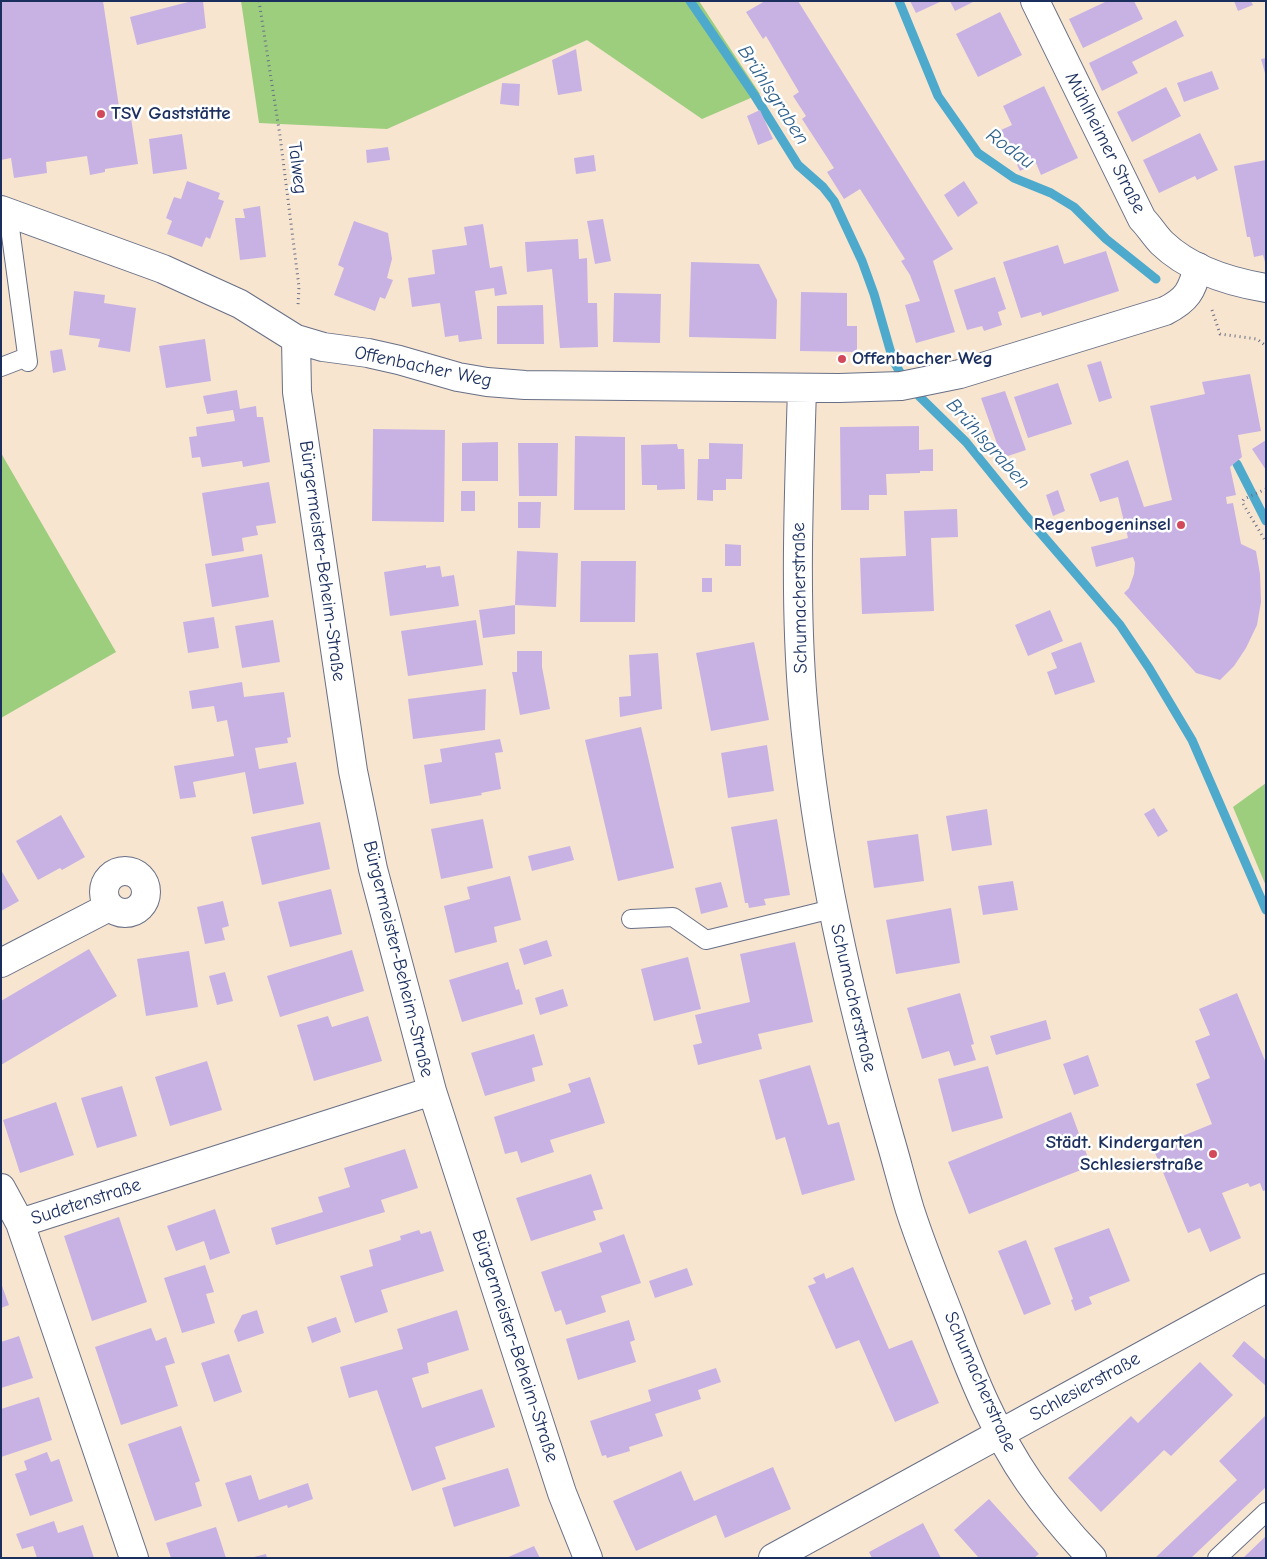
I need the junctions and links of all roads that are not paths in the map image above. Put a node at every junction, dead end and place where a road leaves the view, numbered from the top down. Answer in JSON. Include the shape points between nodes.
{"nodes":[{"id":1,"x":1035,"y":1,"type":"edge"},
{"id":2,"x":4,"y":211,"type":"edge"},
{"id":3,"x":1196,"y":275,"type":"junction"},
{"id":4,"x":1266,"y":288,"type":"edge"},
{"id":5,"x":296,"y":339,"type":"junction"},
{"id":6,"x":1,"y":367,"type":"edge"},
{"id":7,"x":802,"y":388,"type":"junction"},
{"id":8,"x":109,"y":907,"type":"dead end"},
{"id":9,"x":832,"y":909,"type":"junction"},
{"id":10,"x":631,"y":919,"type":"dead end"},
{"id":11,"x":1,"y":963,"type":"edge"},
{"id":12,"x":432,"y":1091,"type":"junction"},
{"id":13,"x":1,"y":1188,"type":"edge"},
{"id":14,"x":20,"y":1223,"type":"junction"},
{"id":15,"x":1266,"y":1288,"type":"edge"},
{"id":16,"x":1000,"y":1434,"type":"junction"},
{"id":17,"x":1266,"y":1512,"type":"edge"},
{"id":18,"x":134,"y":1558,"type":"edge"},
{"id":19,"x":588,"y":1558,"type":"edge"},
{"id":20,"x":773,"y":1558,"type":"edge"},
{"id":21,"x":1092,"y":1558,"type":"edge"},
{"id":22,"x":1217,"y":1558,"type":"edge"}],
"edges":[{"from":1,"to":3,"type":"street","name":"Mühlheimer Straße","via":[[1142,218],[1162,243]]},
{"from":2,"to":5,"type":"street","name":"Offenbacher Weg","via":[[163,270],[240,304]]},
{"from":2,"to":6,"type":"lane","via":[[27,360]]},
{"from":3,"to":4,"type":"street","name":"Mühlheimer Straße"},
{"from":3,"to":7,"type":"street","name":"Offenbacher Weg","via":[[1183,300],[1165,311],[960,374],[901,386]]},
{"from":5,"to":7,"type":"street","name":"Offenbacher Weg","via":[[487,382]]},
{"from":5,"to":12,"type":"street","name":"Bürgermeister-Beheim-Straße","via":[[297,392],[353,771],[373,869]]},
{"from":7,"to":9,"type":"street","name":"Schumacherstraße","via":[[798,614],[803,701]]},
{"from":8,"to":11,"type":"street"},
{"from":9,"to":10,"type":"lane","via":[[706,940],[673,917]]},
{"from":9,"to":16,"type":"street","name":"Schumacherstraße","via":[[877,1095],[911,1211],[966,1360]]},
{"from":12,"to":14,"type":"street","name":"Sudetenstraße"},
{"from":12,"to":19,"type":"street","name":"Bürgermeister-Beheim-Straße","via":[[562,1492]]},
{"from":13,"to":14,"type":"street"},
{"from":14,"to":18,"type":"street","name":"Sudetenstraße"},
{"from":15,"to":16,"type":"street","name":"Schlesierstraße"},
{"from":16,"to":20,"type":"street","name":"Schlesierstraße"},
{"from":16,"to":21,"type":"street","name":"Schumacherstraße","via":[[1027,1480],[1061,1526]]},
{"from":17,"to":22,"type":"lane"}]}
